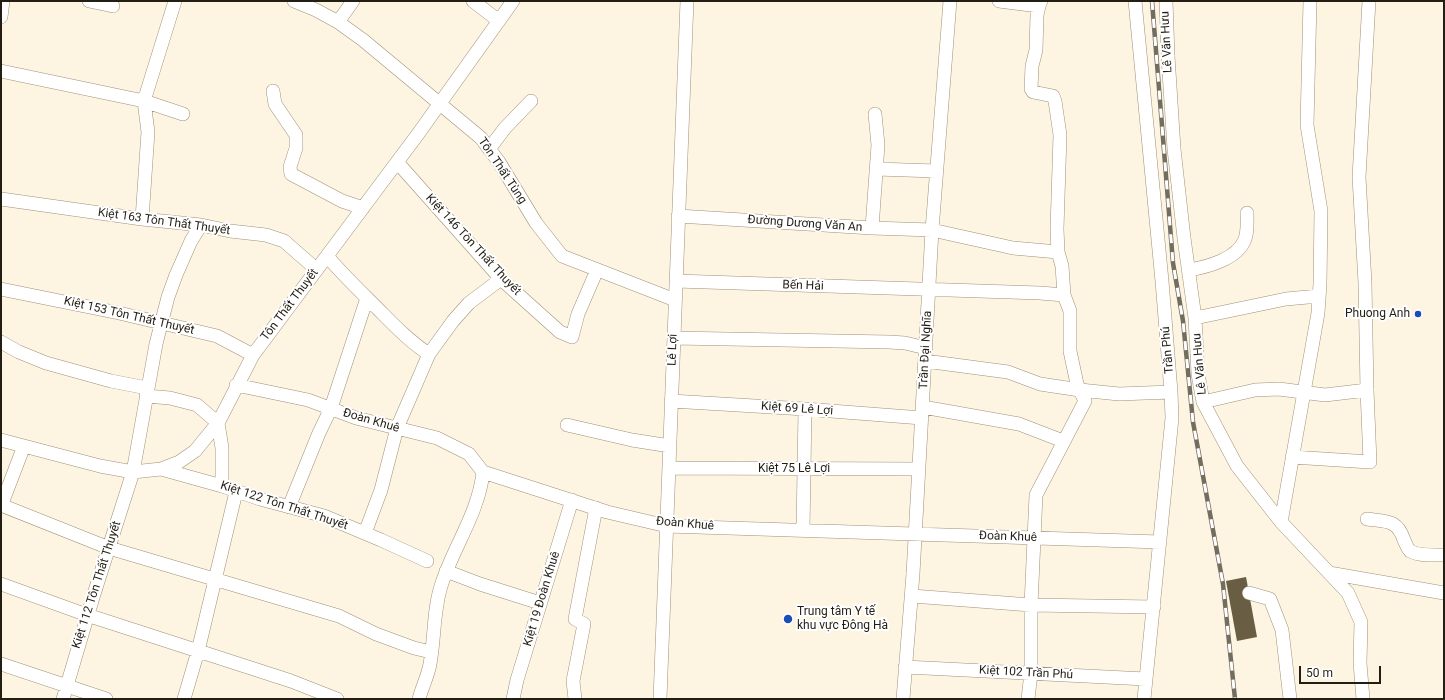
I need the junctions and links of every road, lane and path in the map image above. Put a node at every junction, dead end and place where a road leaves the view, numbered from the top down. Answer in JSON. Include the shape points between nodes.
{"nodes":[{"id":1,"x":3,"y":1,"type":"edge"},
{"id":2,"x":89,"y":1,"type":"edge"},
{"id":3,"x":175,"y":1,"type":"edge"},
{"id":4,"x":294,"y":1,"type":"edge"},
{"id":5,"x":353,"y":1,"type":"edge"},
{"id":6,"x":472,"y":1,"type":"edge"},
{"id":7,"x":513,"y":1,"type":"edge"},
{"id":8,"x":687,"y":1,"type":"edge"},
{"id":9,"x":950,"y":1,"type":"edge"},
{"id":10,"x":998,"y":1,"type":"edge"},
{"id":11,"x":1135,"y":1,"type":"edge"},
{"id":12,"x":1166,"y":1,"type":"edge"},
{"id":13,"x":1310,"y":1,"type":"edge"},
{"id":14,"x":1369,"y":1,"type":"edge"},
{"id":15,"x":1040,"y":3,"type":"edge"},
{"id":16,"x":113,"y":6,"type":"dead end"},
{"id":17,"x":1,"y":17,"type":"edge"},
{"id":18,"x":499,"y":21,"type":"junction"},
{"id":19,"x":338,"y":22,"type":"junction"},
{"id":20,"x":1,"y":71,"type":"edge"},
{"id":21,"x":273,"y":91,"type":"dead end"},
{"id":22,"x":144,"y":101,"type":"junction"},
{"id":23,"x":530,"y":101,"type":"dead end"},
{"id":24,"x":440,"y":104,"type":"junction"},
{"id":25,"x":183,"y":114,"type":"dead end"},
{"id":26,"x":875,"y":114,"type":"dead end"},
{"id":27,"x":489,"y":149,"type":"junction"},
{"id":28,"x":397,"y":162,"type":"junction"},
{"id":29,"x":876,"y":169,"type":"junction"},
{"id":30,"x":936,"y":172,"type":"junction"},
{"id":31,"x":1,"y":199,"type":"edge"},
{"id":32,"x":363,"y":208,"type":"junction"},
{"id":33,"x":1247,"y":213,"type":"dead end"},
{"id":34,"x":678,"y":216,"type":"junction"},
{"id":35,"x":142,"y":219,"type":"junction"},
{"id":36,"x":201,"y":225,"type":"junction"},
{"id":37,"x":872,"y":228,"type":"junction"},
{"id":38,"x":932,"y":230,"type":"junction"},
{"id":39,"x":1058,"y":252,"type":"junction"},
{"id":40,"x":327,"y":256,"type":"junction"},
{"id":41,"x":316,"y":269,"type":"junction"},
{"id":42,"x":597,"y":270,"type":"junction"},
{"id":43,"x":1189,"y":270,"type":"junction"},
{"id":44,"x":502,"y":279,"type":"junction"},
{"id":45,"x":676,"y":281,"type":"junction"},
{"id":46,"x":1,"y":289,"type":"edge"},
{"id":47,"x":929,"y":290,"type":"junction"},
{"id":48,"x":1064,"y":295,"type":"junction"},
{"id":49,"x":1319,"y":296,"type":"junction"},
{"id":50,"x":367,"y":298,"type":"junction"},
{"id":51,"x":675,"y":300,"type":"junction"},
{"id":52,"x":1196,"y":318,"type":"junction"},
{"id":53,"x":161,"y":323,"type":"junction"},
{"id":54,"x":674,"y":338,"type":"junction"},
{"id":55,"x":1,"y":342,"type":"edge"},
{"id":56,"x":429,"y":354,"type":"junction"},
{"id":57,"x":925,"y":354,"type":"junction"},
{"id":58,"x":252,"y":355,"type":"junction"},
{"id":59,"x":236,"y":385,"type":"junction"},
{"id":60,"x":1080,"y":390,"type":"junction"},
{"id":61,"x":1367,"y":390,"type":"junction"},
{"id":62,"x":147,"y":392,"type":"junction"},
{"id":63,"x":1171,"y":392,"type":"junction"},
{"id":64,"x":1303,"y":393,"type":"junction"},
{"id":65,"x":672,"y":401,"type":"junction"},
{"id":66,"x":1203,"y":402,"type":"junction"},
{"id":67,"x":331,"y":408,"type":"junction"},
{"id":68,"x":805,"y":409,"type":"junction"},
{"id":69,"x":922,"y":413,"type":"junction"},
{"id":70,"x":218,"y":423,"type":"junction"},
{"id":71,"x":567,"y":425,"type":"dead end"},
{"id":72,"x":397,"y":428,"type":"junction"},
{"id":73,"x":1,"y":440,"type":"edge"},
{"id":74,"x":1063,"y":442,"type":"junction"},
{"id":75,"x":24,"y":446,"type":"junction"},
{"id":76,"x":670,"y":446,"type":"junction"},
{"id":77,"x":1292,"y":457,"type":"junction"},
{"id":78,"x":669,"y":468,"type":"junction"},
{"id":79,"x":161,"y":469,"type":"junction"},
{"id":80,"x":804,"y":469,"type":"junction"},
{"id":81,"x":919,"y":469,"type":"junction"},
{"id":82,"x":133,"y":472,"type":"junction"},
{"id":83,"x":483,"y":472,"type":"junction"},
{"id":84,"x":222,"y":486,"type":"junction"},
{"id":85,"x":236,"y":492,"type":"junction"},
{"id":86,"x":572,"y":500,"type":"junction"},
{"id":87,"x":1,"y":505,"type":"edge"},
{"id":88,"x":288,"y":507,"type":"junction"},
{"id":89,"x":596,"y":508,"type":"junction"},
{"id":90,"x":1367,"y":519,"type":"dead end"},
{"id":91,"x":1281,"y":522,"type":"junction"},
{"id":92,"x":667,"y":526,"type":"junction"},
{"id":93,"x":803,"y":530,"type":"junction"},
{"id":94,"x":365,"y":533,"type":"junction"},
{"id":95,"x":916,"y":533,"type":"junction"},
{"id":96,"x":1033,"y":538,"type":"junction"},
{"id":97,"x":1160,"y":542,"type":"junction"},
{"id":98,"x":109,"y":548,"type":"junction"},
{"id":99,"x":1444,"y":555,"type":"edge"},
{"id":100,"x":427,"y":561,"type":"dead end"},
{"id":101,"x":446,"y":571,"type":"junction"},
{"id":102,"x":1329,"y":573,"type":"junction"},
{"id":103,"x":216,"y":579,"type":"junction"},
{"id":104,"x":1,"y":584,"type":"edge"},
{"id":105,"x":1249,"y":594,"type":"dead end"},
{"id":106,"x":1444,"y":594,"type":"edge"},
{"id":107,"x":912,"y":596,"type":"junction"},
{"id":108,"x":540,"y":603,"type":"junction"},
{"id":109,"x":1031,"y":605,"type":"junction"},
{"id":110,"x":1154,"y":607,"type":"junction"},
{"id":111,"x":87,"y":615,"type":"junction"},
{"id":112,"x":198,"y":651,"type":"junction"},
{"id":113,"x":432,"y":652,"type":"junction"},
{"id":114,"x":1,"y":664,"type":"edge"},
{"id":115,"x":905,"y":667,"type":"junction"},
{"id":116,"x":1031,"y":673,"type":"junction"},
{"id":117,"x":1146,"y":679,"type":"junction"},
{"id":118,"x":65,"y":693,"type":"edge"},
{"id":119,"x":106,"y":699,"type":"edge"},
{"id":120,"x":184,"y":699,"type":"edge"},
{"id":121,"x":337,"y":699,"type":"edge"},
{"id":122,"x":419,"y":699,"type":"edge"},
{"id":123,"x":513,"y":699,"type":"edge"},
{"id":124,"x":575,"y":699,"type":"edge"},
{"id":125,"x":660,"y":699,"type":"edge"},
{"id":126,"x":903,"y":699,"type":"edge"},
{"id":127,"x":1028,"y":699,"type":"edge"},
{"id":128,"x":1144,"y":699,"type":"edge"},
{"id":129,"x":1290,"y":699,"type":"edge"},
{"id":130,"x":1363,"y":699,"type":"edge"}],
"edges":[{"from":1,"to":17,"type":"street"},
{"from":2,"to":16,"type":"street"},
{"from":3,"to":22,"type":"street"},
{"from":4,"to":19,"type":"street","name":"Tôn Thất Tùng"},
{"from":5,"to":19,"type":"street"},
{"from":6,"to":18,"type":"street"},
{"from":7,"to":18,"type":"street","name":"Tôn Thất Thuyết"},
{"from":8,"to":34,"type":"street","name":"Lê Lợi"},
{"from":9,"to":30,"type":"street","name":"Trần Đại Nghĩa"},
{"from":10,"to":15,"type":"street"},
{"from":11,"to":63,"type":"street","name":"Trần Phú"},
{"from":12,"to":43,"type":"street","name":"Lê Văn Hưu","via":[[1174,149]]},
{"from":13,"to":49,"type":"street","via":[[1307,125],[1321,211]]},
{"from":14,"to":61,"type":"street","via":[[1360,177]]},
{"from":15,"to":39,"type":"street","via":[[1031,89],[1033,92],[1053,96],[1055,101],[1060,135]]},
{"from":18,"to":24,"type":"street","name":"Tôn Thất Thuyết"},
{"from":19,"to":24,"type":"street","name":"Tôn Thất Tùng"},
{"from":20,"to":22,"type":"street"},
{"from":21,"to":32,"type":"street","via":[[275,104],[296,135],[291,174],[342,201]]},
{"from":22,"to":25,"type":"street"},
{"from":22,"to":35,"type":"street","via":[[148,132]]},
{"from":23,"to":27,"type":"street"},
{"from":24,"to":27,"type":"street","name":"Tôn Thất Tùng","via":[[481,138]]},
{"from":24,"to":28,"type":"street","name":"Tôn Thất Thuyết"},
{"from":26,"to":29,"type":"street","via":[[878,145]]},
{"from":27,"to":42,"type":"street","name":"Tôn Thất Tùng","via":[[536,223],[562,256]]},
{"from":28,"to":32,"type":"street","name":"Tôn Thất Thuyết"},
{"from":28,"to":44,"type":"street","name":"Kiệt 146 Tôn Thất Thuyết"},
{"from":29,"to":30,"type":"street"},
{"from":29,"to":37,"type":"street"},
{"from":30,"to":38,"type":"street","name":"Trần Đại Nghĩa"},
{"from":31,"to":35,"type":"street","name":"Kiệt 163 Tôn Thất Thuyết"},
{"from":32,"to":40,"type":"street","name":"Tôn Thất Thuyết"},
{"from":33,"to":43,"type":"street","via":[[1245,238],[1240,248],[1207,267]]},
{"from":34,"to":37,"type":"street","name":"Đường Dương Văn An"},
{"from":34,"to":45,"type":"street","name":"Lê Lợi"},
{"from":35,"to":36,"type":"street","name":"Kiệt 163 Tôn Thất Thuyết"},
{"from":36,"to":41,"type":"street","name":"Kiệt 163 Tôn Thất Thuyết","via":[[266,234],[284,242]]},
{"from":36,"to":53,"type":"street","name":"Kiệt 112 Tôn Thất Thuyết","via":[[176,275]]},
{"from":37,"to":38,"type":"street","name":"Đường Dương Văn An"},
{"from":38,"to":39,"type":"street","name":"Đường Dương Văn An","via":[[1013,248]]},
{"from":38,"to":47,"type":"street","name":"Trần Đại Nghĩa"},
{"from":39,"to":48,"type":"street","via":[[1062,266]]},
{"from":40,"to":41,"type":"street","name":"Tôn Thất Thuyết"},
{"from":40,"to":50,"type":"street"},
{"from":41,"to":58,"type":"street","name":"Tôn Thất Thuyết"},
{"from":42,"to":44,"type":"street","name":"Kiệt 146 Tôn Thất Thuyết","via":[[578,314],[572,337],[560,332]]},
{"from":42,"to":51,"type":"street","name":"Tôn Thất Tùng"},
{"from":43,"to":52,"type":"street","name":"Lê Văn Hưu"},
{"from":44,"to":56,"type":"street","via":[[468,303]]},
{"from":45,"to":47,"type":"street","name":"Bến Hải"},
{"from":45,"to":51,"type":"street","name":"Lê Lợi"},
{"from":46,"to":53,"type":"street","name":"Kiệt 153 Tôn Thất Thuyết"},
{"from":47,"to":48,"type":"street","name":"Bến Hải"},
{"from":47,"to":57,"type":"street","name":"Trần Đại Nghĩa"},
{"from":48,"to":60,"type":"street","via":[[1070,311],[1070,351]]},
{"from":49,"to":52,"type":"street","via":[[1286,299]]},
{"from":49,"to":64,"type":"street"},
{"from":50,"to":56,"type":"street"},
{"from":50,"to":67,"type":"street"},
{"from":51,"to":54,"type":"street","name":"Lê Lợi"},
{"from":52,"to":66,"type":"street","name":"Lê Văn Hưu","via":[[1198,374]]},
{"from":53,"to":58,"type":"street","name":"Kiệt 153 Tôn Thất Thuyết","via":[[217,336]]},
{"from":53,"to":62,"type":"street","name":"Kiệt 112 Tôn Thất Thuyết"},
{"from":54,"to":57,"type":"street","via":[[900,343]]},
{"from":54,"to":65,"type":"street","name":"Lê Lợi"},
{"from":55,"to":62,"type":"street","via":[[46,363]]},
{"from":56,"to":72,"type":"street"},
{"from":57,"to":60,"type":"street","via":[[1008,372],[1040,384]]},
{"from":57,"to":69,"type":"street","name":"Trần Đại Nghĩa"},
{"from":58,"to":59,"type":"street","name":"Tôn Thất Thuyết"},
{"from":59,"to":67,"type":"street","name":"Đoàn Khuê","via":[[308,400]]},
{"from":59,"to":70,"type":"street","name":"Tôn Thất Thuyết"},
{"from":60,"to":63,"type":"street","via":[[1119,394]]},
{"from":60,"to":74,"type":"street","via":[[1085,400]]},
{"from":61,"to":64,"type":"street","via":[[1325,395]]},
{"from":61,"to":77,"type":"street","via":[[1370,462]]},
{"from":62,"to":70,"type":"street","via":[[197,404]]},
{"from":62,"to":82,"type":"street","name":"Kiệt 112 Tôn Thất Thuyết"},
{"from":63,"to":97,"type":"street","name":"Trần Phú","via":[[1172,418]]},
{"from":64,"to":66,"type":"street","via":[[1279,389],[1255,390]]},
{"from":64,"to":77,"type":"street"},
{"from":65,"to":68,"type":"street","name":"Kiệt 69 Lê Lợi"},
{"from":65,"to":76,"type":"street","name":"Lê Lợi"},
{"from":66,"to":91,"type":"street","name":"Lê Văn Hưu","via":[[1238,466]]},
{"from":67,"to":72,"type":"street","name":"Đoàn Khuê","via":[[356,418]]},
{"from":67,"to":88,"type":"street"},
{"from":68,"to":69,"type":"street","name":"Kiệt 69 Lê Lợi"},
{"from":68,"to":80,"type":"street"},
{"from":69,"to":74,"type":"street","name":"Kiệt 69 Lê Lợi","via":[[1019,424]]},
{"from":69,"to":81,"type":"street","name":"Trần Đại Nghĩa"},
{"from":70,"to":79,"type":"street","name":"Tôn Thất Thuyết","via":[[195,451]]},
{"from":70,"to":84,"type":"street","via":[[222,448]]},
{"from":71,"to":76,"type":"street"},
{"from":72,"to":83,"type":"street","name":"Đoàn Khuê","via":[[437,438],[470,454]]},
{"from":72,"to":94,"type":"street","via":[[381,490]]},
{"from":73,"to":75,"type":"street","name":"Tôn Thất Thuyết"},
{"from":74,"to":96,"type":"street","via":[[1036,495]]},
{"from":75,"to":82,"type":"street","name":"Tôn Thất Thuyết"},
{"from":75,"to":87,"type":"street"},
{"from":76,"to":78,"type":"street","name":"Lê Lợi"},
{"from":77,"to":91,"type":"street"},
{"from":78,"to":80,"type":"street","name":"Kiệt 75 Lê Lợi"},
{"from":78,"to":92,"type":"street","name":"Lê Lợi"},
{"from":79,"to":82,"type":"street","name":"Tôn Thất Thuyết"},
{"from":79,"to":84,"type":"street","name":"Kiệt 122 Tôn Thất Thuyết"},
{"from":80,"to":81,"type":"street","name":"Kiệt 75 Lê Lợi"},
{"from":80,"to":93,"type":"street"},
{"from":81,"to":95,"type":"street","name":"Trần Đại Nghĩa"},
{"from":82,"to":98,"type":"street","name":"Kiệt 112 Tôn Thất Thuyết"},
{"from":83,"to":86,"type":"street","name":"Đoàn Khuê"},
{"from":83,"to":101,"type":"street","via":[[482,485],[473,511]]},
{"from":84,"to":85,"type":"street","name":"Kiệt 122 Tôn Thất Thuyết"},
{"from":85,"to":88,"type":"street","name":"Kiệt 122 Tôn Thất Thuyết"},
{"from":85,"to":103,"type":"street"},
{"from":86,"to":89,"type":"street","name":"Đoàn Khuê"},
{"from":86,"to":108,"type":"street","name":"Kiệt 19 Đoàn Khuê"},
{"from":87,"to":98,"type":"street"},
{"from":88,"to":94,"type":"street","name":"Kiệt 122 Tôn Thất Thuyết","via":[[324,516]]},
{"from":89,"to":92,"type":"street","name":"Đoàn Khuê"},
{"from":89,"to":124,"type":"street","via":[[575,619],[584,624],[573,681]]},
{"from":90,"to":99,"type":"street","via":[[1389,522],[1397,526],[1412,552]]},
{"from":91,"to":102,"type":"street","name":"Lê Văn Hưu"},
{"from":92,"to":93,"type":"street","name":"Đoàn Khuê"},
{"from":92,"to":125,"type":"street","name":"Lê Lợi"},
{"from":93,"to":95,"type":"street","name":"Đoàn Khuê"},
{"from":94,"to":100,"type":"street","name":"Kiệt 122 Tôn Thất Thuyết"},
{"from":95,"to":96,"type":"street","name":"Đoàn Khuê"},
{"from":95,"to":107,"type":"street","name":"Trần Đại Nghĩa"},
{"from":96,"to":97,"type":"street","name":"Đoàn Khuê"},
{"from":96,"to":109,"type":"street"},
{"from":97,"to":110,"type":"street","name":"Trần Phú"},
{"from":98,"to":103,"type":"street"},
{"from":98,"to":111,"type":"street","name":"Kiệt 112 Tôn Thất Thuyết"},
{"from":101,"to":108,"type":"street"},
{"from":101,"to":113,"type":"street","via":[[437,604]]},
{"from":102,"to":106,"type":"street"},
{"from":102,"to":130,"type":"street","name":"Lê Văn Hưu","via":[[1348,593],[1361,622],[1360,664]]},
{"from":103,"to":112,"type":"street"},
{"from":103,"to":113,"type":"street","via":[[339,616],[376,634]]},
{"from":104,"to":111,"type":"street"},
{"from":105,"to":129,"type":"street","via":[[1270,599],[1280,624]]},
{"from":107,"to":109,"type":"street"},
{"from":107,"to":115,"type":"street","name":"Trần Đại Nghĩa"},
{"from":108,"to":123,"type":"street","name":"Kiệt 19 Đoàn Khuê"},
{"from":109,"to":110,"type":"street"},
{"from":109,"to":116,"type":"street"},
{"from":110,"to":117,"type":"street","name":"Trần Phú"},
{"from":111,"to":112,"type":"street"},
{"from":111,"to":118,"type":"street","name":"Kiệt 112 Tôn Thất Thuyết"},
{"from":112,"to":120,"type":"street"},
{"from":112,"to":121,"type":"street"},
{"from":113,"to":122,"type":"street"},
{"from":114,"to":118,"type":"street"},
{"from":115,"to":116,"type":"street","name":"Kiệt 102 Trần Phú"},
{"from":115,"to":126,"type":"street","name":"Trần Đại Nghĩa"},
{"from":116,"to":117,"type":"street","name":"Kiệt 102 Trần Phú"},
{"from":116,"to":127,"type":"street"},
{"from":117,"to":128,"type":"street","name":"Trần Phú"},
{"from":118,"to":119,"type":"street"}]}
